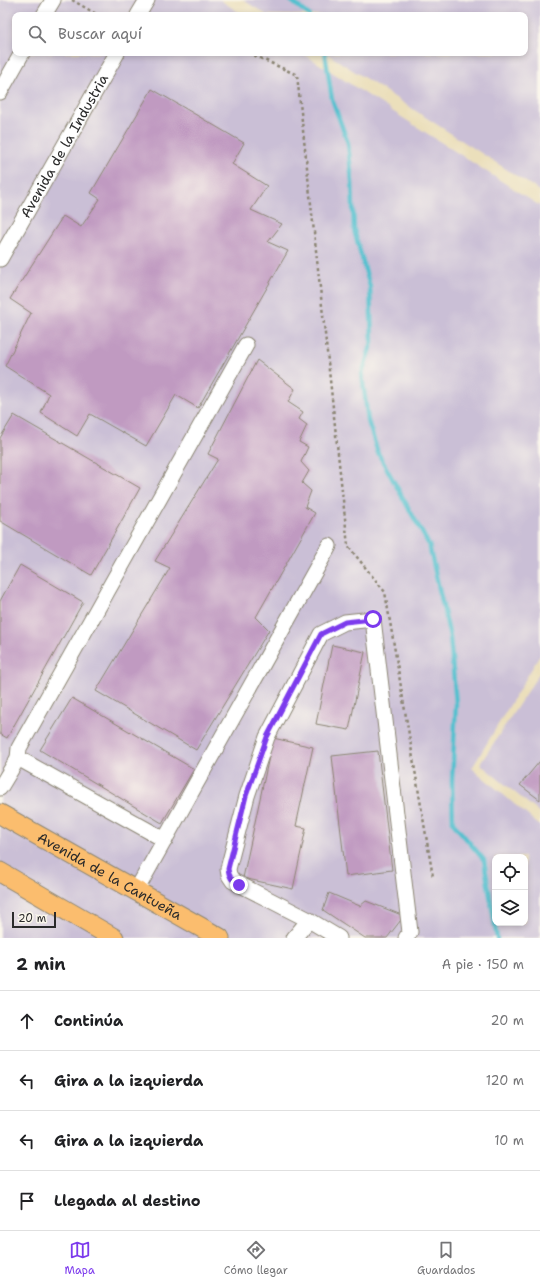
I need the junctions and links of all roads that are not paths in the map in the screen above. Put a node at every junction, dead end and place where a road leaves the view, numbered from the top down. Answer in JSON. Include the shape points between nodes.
{"nodes":[{"id":1,"x":52,"y":0,"type":"edge"},
{"id":2,"x":147,"y":0,"type":"edge"},
{"id":3,"x":46,"y":12,"type":"edge"},
{"id":4,"x":140,"y":12,"type":"edge"},
{"id":5,"x":20,"y":56,"type":"edge"},
{"id":6,"x":115,"y":56,"type":"edge"},
{"id":7,"x":0,"y":92,"type":"edge"},
{"id":8,"x":0,"y":259,"type":"edge"},
{"id":9,"x":246,"y":345,"type":"dead end"},
{"id":10,"x":329,"y":546,"type":"dead end"},
{"id":11,"x":18,"y":758,"type":"junction"},
{"id":12,"x":0,"y":788,"type":"edge"},
{"id":13,"x":0,"y":814,"type":"edge"},
{"id":14,"x":165,"y":840,"type":"junction"},
{"id":15,"x":0,"y":872,"type":"edge"},
{"id":16,"x":136,"y":891,"type":"junction"},
{"id":17,"x":309,"y":920,"type":"junction"},
{"id":18,"x":104,"y":935,"type":"edge"},
{"id":19,"x":220,"y":938,"type":"edge"},
{"id":20,"x":294,"y":938,"type":"edge"},
{"id":21,"x":339,"y":938,"type":"edge"},
{"id":22,"x":406,"y":938,"type":"edge"}],
"edges":[{"from":1,"to":3,"type":"street"},
{"from":2,"to":4,"type":"street"},
{"from":5,"to":7,"type":"street"},
{"from":6,"to":8,"type":"street","name":"Avenida de la Industria"},
{"from":9,"to":11,"type":"street","via":[[19,748]]},
{"from":10,"to":14,"type":"street"},
{"from":11,"to":12,"type":"street"},
{"from":11,"to":14,"type":"street"},
{"from":13,"to":16,"type":"main road","name":"Avenida de la Cantueña"},
{"from":14,"to":16,"type":"street"},
{"from":15,"to":18,"type":"main road"},
{"from":16,"to":19,"type":"main road","name":"Avenida de la Cantueña"},
{"from":17,"to":20,"type":"street"},
{"from":17,"to":21,"type":"street"},
{"from":17,"to":22,"type":"street","via":[[232,881],[228,869],[246,796],[267,737],[321,634],[345,622],[373,619],[410,932]]}]}
